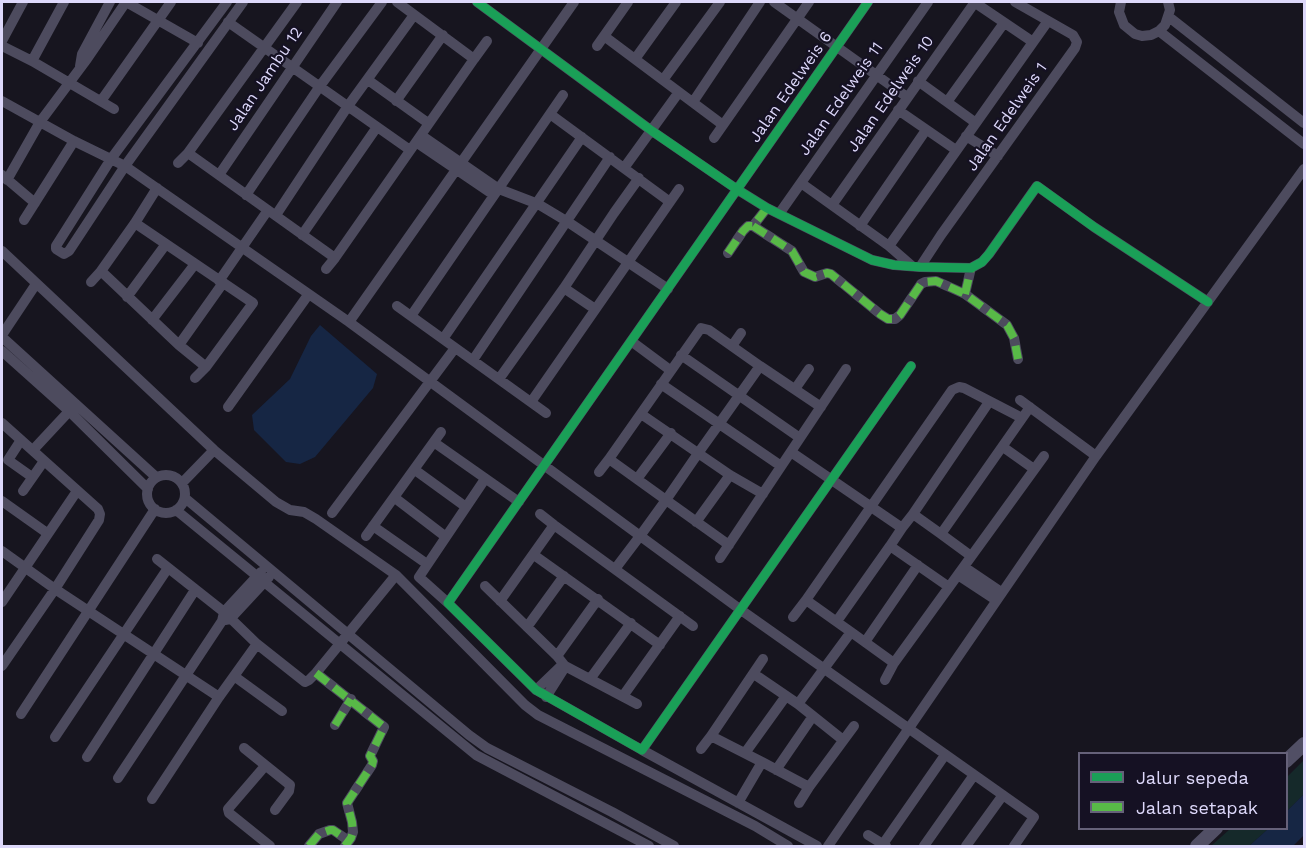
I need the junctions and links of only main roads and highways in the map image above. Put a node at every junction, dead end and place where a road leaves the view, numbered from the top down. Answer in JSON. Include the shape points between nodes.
{"nodes":[{"id":1,"x":1305,"y":744,"type":"edge"},
{"id":2,"x":1288,"y":760,"type":"edge"},
{"id":3,"x":1214,"y":830,"type":"edge"},
{"id":4,"x":1197,"y":846,"type":"edge"}],
"edges":[{"from":1,"to":2,"type":"main road"},
{"from":3,"to":4,"type":"main road"}]}
